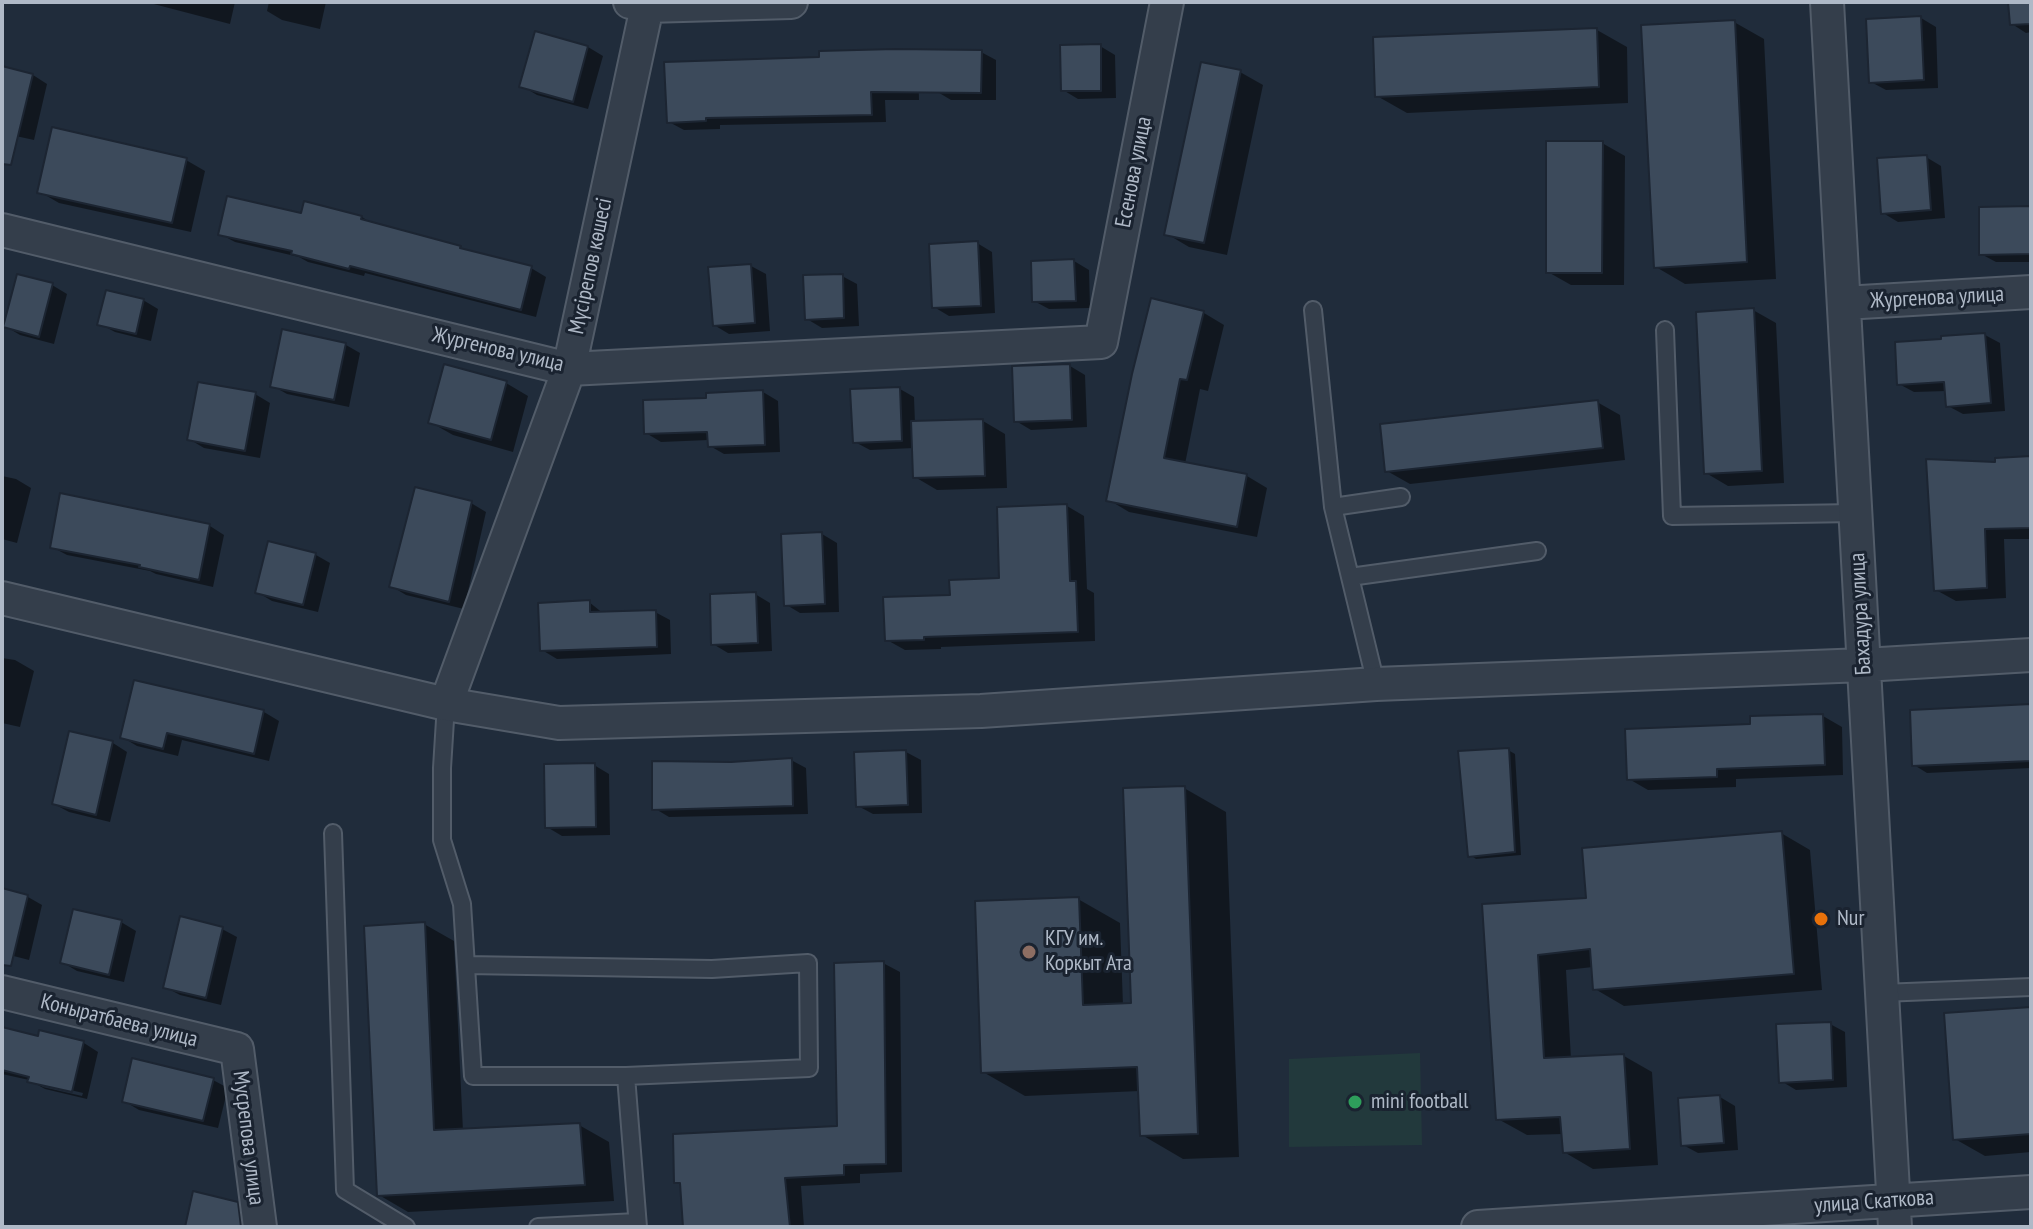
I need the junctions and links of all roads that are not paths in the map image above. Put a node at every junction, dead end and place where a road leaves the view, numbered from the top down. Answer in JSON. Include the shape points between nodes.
{"nodes":[{"id":1,"x":791,"y":2,"type":"edge"},
{"id":2,"x":1167,"y":2,"type":"edge"},
{"id":3,"x":1827,"y":2,"type":"edge"},
{"id":4,"x":642,"y":3,"type":"edge"},
{"id":5,"x":2,"y":230,"type":"edge"},
{"id":6,"x":2031,"y":292,"type":"edge"},
{"id":7,"x":1844,"y":303,"type":"junction"},
{"id":8,"x":1313,"y":310,"type":"dead end"},
{"id":9,"x":1665,"y":330,"type":"dead end"},
{"id":10,"x":1101,"y":342,"type":"joint"},
{"id":11,"x":569,"y":369,"type":"junction"},
{"id":12,"x":1401,"y":497,"type":"dead end"},
{"id":13,"x":1333,"y":507,"type":"junction"},
{"id":14,"x":1855,"y":513,"type":"junction"},
{"id":15,"x":1537,"y":551,"type":"dead end"},
{"id":16,"x":1350,"y":577,"type":"junction"},
{"id":17,"x":2,"y":598,"type":"edge"},
{"id":18,"x":2031,"y":655,"type":"edge"},
{"id":19,"x":1864,"y":665,"type":"junction"},
{"id":20,"x":1376,"y":684,"type":"junction"},
{"id":21,"x":446,"y":704,"type":"junction"},
{"id":22,"x":333,"y":833,"type":"dead end"},
{"id":23,"x":466,"y":965,"type":"junction"},
{"id":24,"x":2031,"y":987,"type":"edge"},
{"id":25,"x":2,"y":992,"type":"edge"},
{"id":26,"x":1882,"y":993,"type":"junction"},
{"id":27,"x":237,"y":1049,"type":"joint"},
{"id":28,"x":626,"y":1076,"type":"junction"},
{"id":29,"x":2031,"y":1192,"type":"edge"},
{"id":30,"x":1894,"y":1214,"type":"edge"},
{"id":31,"x":1670,"y":1221,"type":"edge"},
{"id":32,"x":637,"y":1225,"type":"edge"},
{"id":33,"x":260,"y":1227,"type":"edge"},
{"id":34,"x":406,"y":1227,"type":"edge"},
{"id":35,"x":538,"y":1227,"type":"edge"},
{"id":36,"x":1478,"y":1227,"type":"edge"}],
"edges":[{"from":1,"to":4,"type":"street"},
{"from":2,"to":10,"type":"street","name":"Есенова улица"},
{"from":3,"to":7,"type":"street","name":"Бахадура улица"},
{"from":4,"to":11,"type":"street","name":"Мүсірепов көшесі"},
{"from":5,"to":11,"type":"street","name":"Жургенова улица"},
{"from":6,"to":7,"type":"street","name":"Жургенова улица"},
{"from":7,"to":14,"type":"street","name":"Бахадура улица"},
{"from":8,"to":13,"type":"lane"},
{"from":9,"to":14,"type":"lane","via":[[1672,516]]},
{"from":10,"to":11,"type":"street","name":"Жургенова улица"},
{"from":11,"to":21,"type":"street","name":"Мүсірепов көшесі"},
{"from":12,"to":13,"type":"lane"},
{"from":13,"to":16,"type":"lane"},
{"from":14,"to":19,"type":"street","name":"Бахадура улица"},
{"from":15,"to":16,"type":"lane"},
{"from":16,"to":20,"type":"lane"},
{"from":17,"to":21,"type":"street"},
{"from":18,"to":19,"type":"street"},
{"from":19,"to":20,"type":"street"},
{"from":19,"to":26,"type":"street","name":"Бахадура улица"},
{"from":20,"to":21,"type":"street","via":[[981,711],[559,723]]},
{"from":21,"to":23,"type":"lane","via":[[442,840],[462,904]]},
{"from":22,"to":34,"type":"lane","via":[[345,1190]]},
{"from":23,"to":28,"type":"lane","via":[[473,1076]]},
{"from":23,"to":28,"type":"lane","via":[[683,969],[808,963],[809,1068]]},
{"from":24,"to":26,"type":"lane"},
{"from":25,"to":27,"type":"street","name":"Коныратбаева улица"},
{"from":26,"to":30,"type":"street","name":"Бахадура улица"},
{"from":27,"to":33,"type":"street","name":"Мусрепова улица"},
{"from":28,"to":32,"type":"lane"},
{"from":29,"to":30,"type":"street","name":"улица Скаткова"},
{"from":30,"to":31,"type":"street","name":"улица Скаткова"},
{"from":31,"to":36,"type":"street","name":"улица Скаткова"},
{"from":32,"to":35,"type":"lane"}]}
